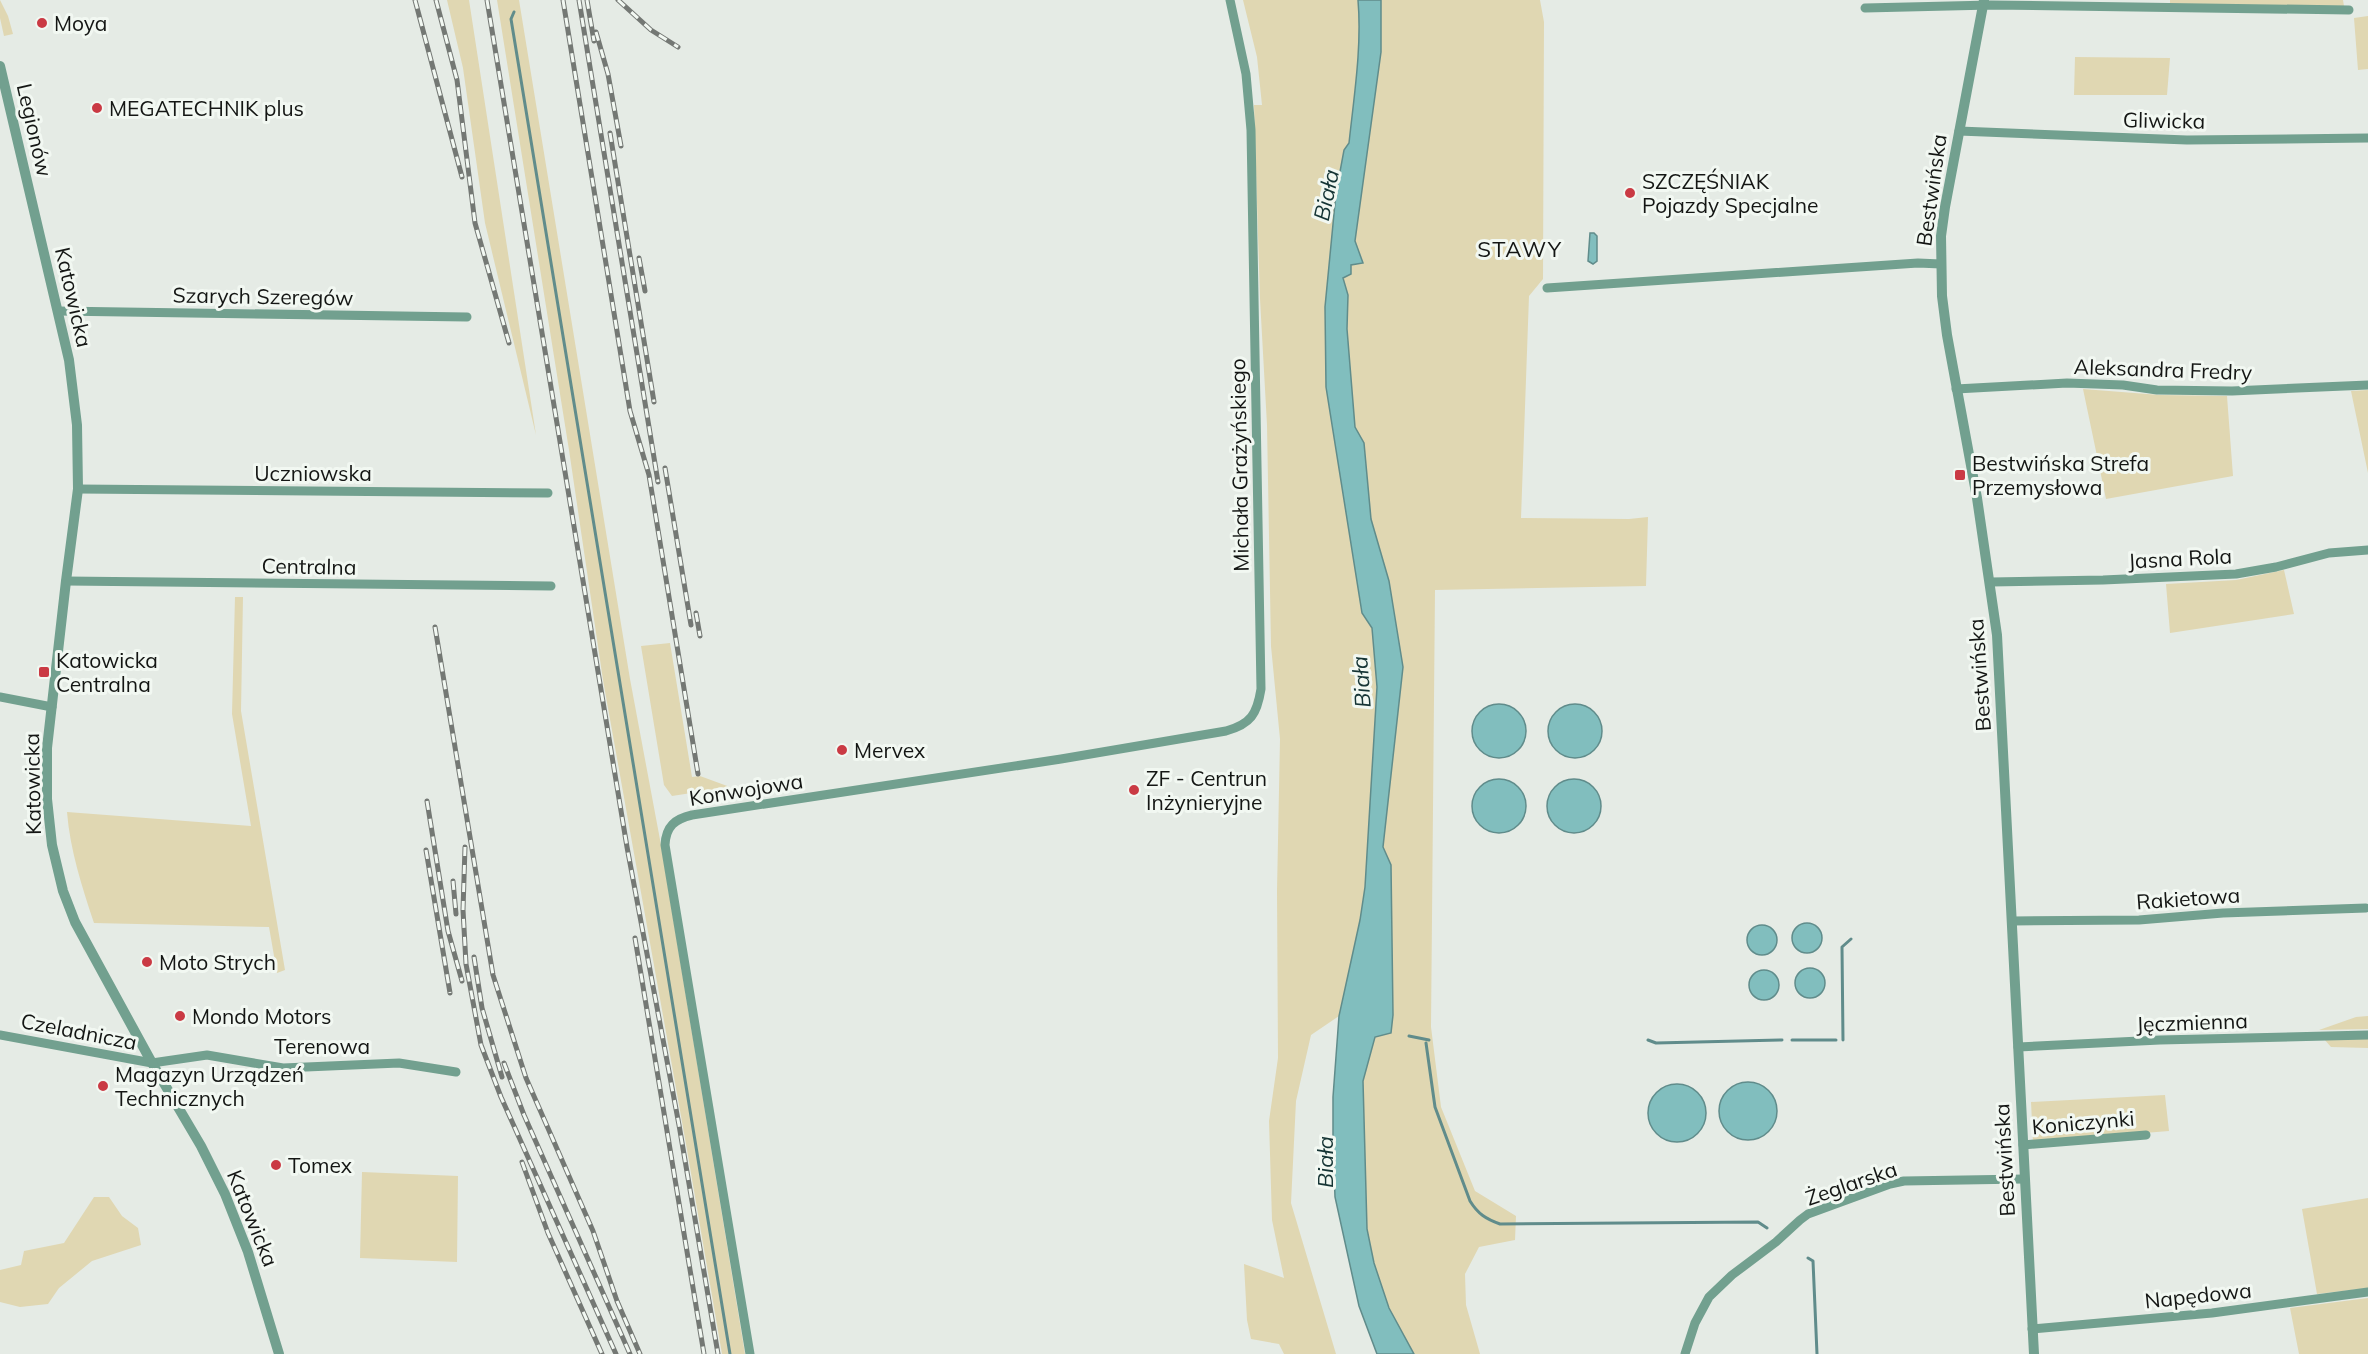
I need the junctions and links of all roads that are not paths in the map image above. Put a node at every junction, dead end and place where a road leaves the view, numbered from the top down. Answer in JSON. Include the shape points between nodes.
{"nodes":[{"id":1,"x":1230,"y":0,"type":"edge"},
{"id":2,"x":1983,"y":3,"type":"edge"},
{"id":3,"x":1865,"y":8,"type":"dead end"},
{"id":4,"x":2349,"y":10,"type":"dead end"},
{"id":5,"x":0,"y":66,"type":"edge"},
{"id":6,"x":1959,"y":131,"type":"junction"},
{"id":7,"x":2368,"y":138,"type":"edge"},
{"id":8,"x":32,"y":204,"type":"joint"},
{"id":9,"x":1941,"y":264,"type":"junction"},
{"id":10,"x":1547,"y":288,"type":"dead end"},
{"id":11,"x":58,"y":311,"type":"junction"},
{"id":12,"x":467,"y":316,"type":"dead end"},
{"id":13,"x":2368,"y":385,"type":"edge"},
{"id":14,"x":1956,"y":389,"type":"junction"},
{"id":15,"x":78,"y":489,"type":"junction"},
{"id":16,"x":548,"y":493,"type":"dead end"},
{"id":17,"x":2368,"y":550,"type":"edge"},
{"id":18,"x":66,"y":581,"type":"junction"},
{"id":19,"x":1991,"y":582,"type":"junction"},
{"id":20,"x":551,"y":586,"type":"dead end"},
{"id":21,"x":0,"y":697,"type":"edge"},
{"id":22,"x":52,"y":707,"type":"junction"},
{"id":23,"x":1250,"y":719,"type":"joint"},
{"id":24,"x":2366,"y":908,"type":"dead end"},
{"id":25,"x":2012,"y":921,"type":"junction"},
{"id":26,"x":0,"y":1035,"type":"edge"},
{"id":27,"x":2368,"y":1035,"type":"edge"},
{"id":28,"x":2018,"y":1047,"type":"junction"},
{"id":29,"x":152,"y":1063,"type":"junction"},
{"id":30,"x":456,"y":1072,"type":"dead end"},
{"id":31,"x":2146,"y":1135,"type":"dead end"},
{"id":32,"x":2023,"y":1145,"type":"junction"},
{"id":33,"x":2024,"y":1179,"type":"junction"},
{"id":34,"x":2368,"y":1292,"type":"edge"},
{"id":35,"x":2032,"y":1329,"type":"junction"},
{"id":36,"x":279,"y":1354,"type":"edge"},
{"id":37,"x":750,"y":1354,"type":"edge"},
{"id":38,"x":1685,"y":1354,"type":"edge"},
{"id":39,"x":2034,"y":1354,"type":"edge"}],
"edges":[{"from":1,"to":23,"type":"street","name":"Michała Grażyńskiego","via":[[1246,74],[1253,207],[1261,689],[1258,706]]},
{"from":2,"to":3,"type":"street"},
{"from":2,"to":4,"type":"street"},
{"from":2,"to":6,"type":"street","name":"Bestwińska"},
{"from":5,"to":8,"type":"street","name":"Legionów"},
{"from":6,"to":7,"type":"street","name":"Gliwicka","via":[[2187,140]]},
{"from":6,"to":9,"type":"street","name":"Bestwińska","via":[[1945,207]]},
{"from":8,"to":11,"type":"street","name":"Katowicka"},
{"from":9,"to":10,"type":"street"},
{"from":9,"to":14,"type":"street","name":"Bestwińska"},
{"from":11,"to":12,"type":"street","name":"Szarych Szeregów"},
{"from":11,"to":15,"type":"street","name":"Katowicka","via":[[77,425]]},
{"from":13,"to":14,"type":"street","name":"Aleksandra Fredry","via":[[2232,391],[2067,383]]},
{"from":14,"to":19,"type":"street","name":"Bestwińska"},
{"from":15,"to":16,"type":"street","name":"Uczniowska"},
{"from":15,"to":18,"type":"street","name":"Katowicka"},
{"from":17,"to":19,"type":"street","name":"Jasna Rola","via":[[2330,553],[2236,574]]},
{"from":18,"to":20,"type":"street","name":"Centralna"},
{"from":18,"to":22,"type":"street","name":"Katowicka"},
{"from":19,"to":25,"type":"street","name":"Bestwińska"},
{"from":21,"to":22,"type":"street"},
{"from":22,"to":29,"type":"street","name":"Katowicka","via":[[47,799],[63,891],[75,922]]},
{"from":23,"to":37,"type":"street","name":"Konwojowa","via":[[1242,727],[1226,731],[692,815],[672,824],[665,845]]},
{"from":24,"to":25,"type":"street","name":"Rakietowa","via":[[2139,920]]},
{"from":25,"to":28,"type":"street","name":"Bestwińska"},
{"from":26,"to":29,"type":"street","name":"Czeladnicza"},
{"from":27,"to":28,"type":"street","name":"Jęczmienna"},
{"from":28,"to":32,"type":"street","name":"Bestwińska"},
{"from":29,"to":30,"type":"street","name":"Terenowa","via":[[207,1055],[283,1068],[399,1063]]},
{"from":29,"to":36,"type":"street","name":"Katowicka","via":[[225,1194],[248,1252]]},
{"from":31,"to":32,"type":"street","name":"Koniczynki"},
{"from":32,"to":33,"type":"street","name":"Bestwińska"},
{"from":33,"to":35,"type":"street","name":"Bestwińska"},
{"from":33,"to":38,"type":"street","name":"Żeglarska","via":[[1904,1181],[1808,1214],[1709,1298],[1695,1323]]},
{"from":34,"to":35,"type":"street","name":"Napędowa","via":[[2212,1313]]},
{"from":35,"to":39,"type":"street","name":"Bestwińska"}]}
